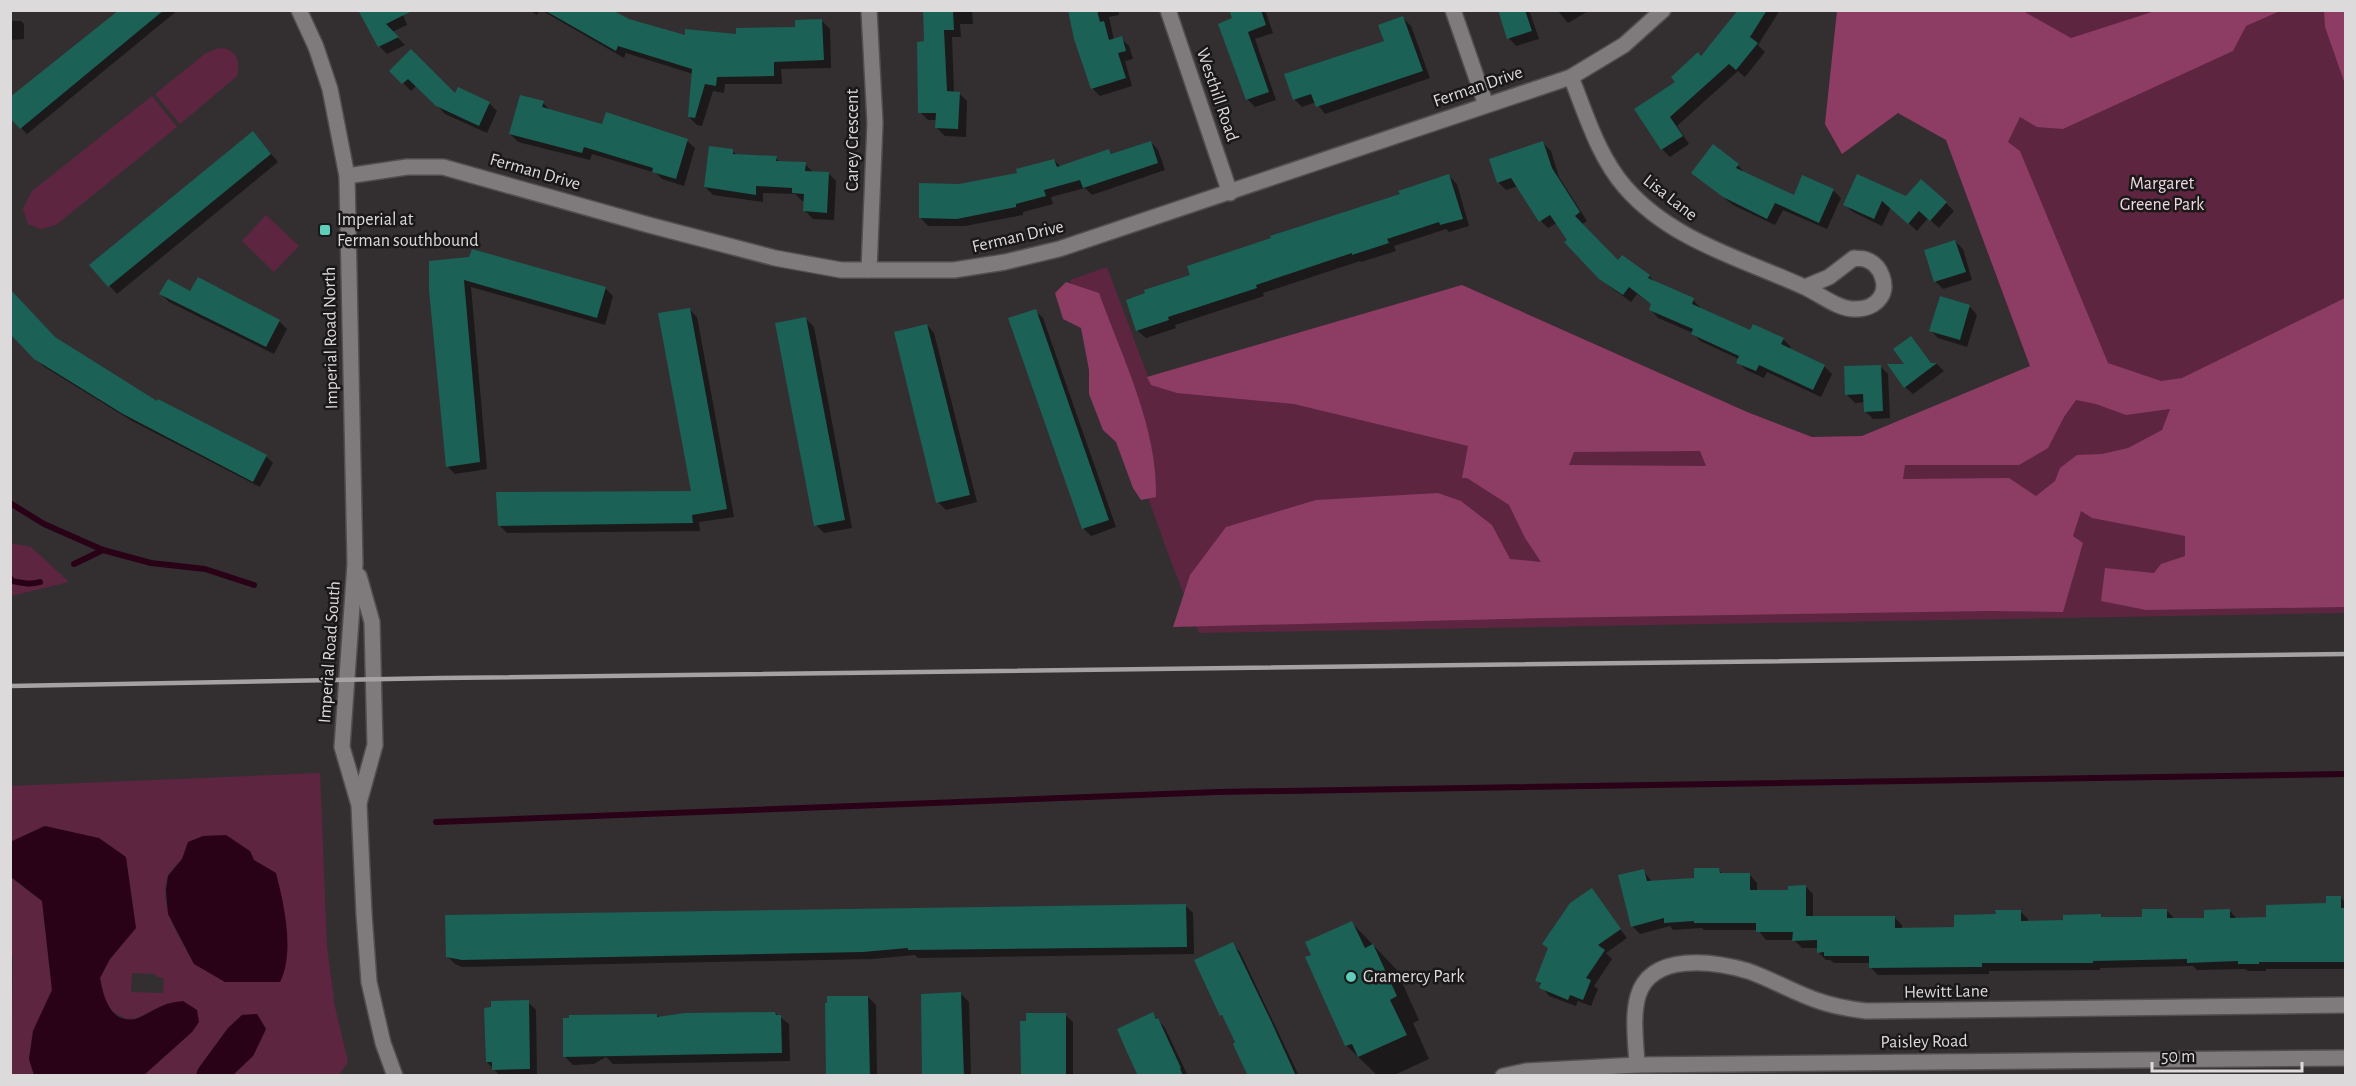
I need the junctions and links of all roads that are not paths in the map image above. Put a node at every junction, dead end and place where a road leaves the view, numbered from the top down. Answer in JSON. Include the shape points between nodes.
{"nodes":[{"id":1,"x":299,"y":10,"type":"edge"},
{"id":2,"x":869,"y":10,"type":"edge"},
{"id":3,"x":1168,"y":10,"type":"edge"},
{"id":4,"x":1453,"y":10,"type":"edge"},
{"id":5,"x":1663,"y":10,"type":"edge"},
{"id":6,"x":1571,"y":77,"type":"junction"},
{"id":7,"x":1486,"y":105,"type":"junction"},
{"id":8,"x":347,"y":176,"type":"junction"},
{"id":9,"x":1230,"y":193,"type":"junction"},
{"id":10,"x":869,"y":270,"type":"junction"},
{"id":11,"x":1805,"y":287,"type":"junction"},
{"id":12,"x":355,"y":564,"type":"junction"},
{"id":13,"x":359,"y":805,"type":"junction"},
{"id":14,"x":2346,"y":1005,"type":"edge"},
{"id":15,"x":2346,"y":1058,"type":"edge"},
{"id":16,"x":1637,"y":1065,"type":"junction"},
{"id":17,"x":395,"y":1076,"type":"edge"},
{"id":18,"x":1503,"y":1076,"type":"edge"}],
"edges":[{"from":1,"to":8,"type":"street","name":"Imperial Road North","via":[[330,89]]},
{"from":2,"to":10,"type":"street","name":"Carey Crescent","via":[[875,123]]},
{"from":3,"to":9,"type":"street","name":"Westhill Road"},
{"from":4,"to":7,"type":"street"},
{"from":5,"to":6,"type":"street","name":"Ferman Drive","via":[[1624,45]]},
{"from":6,"to":7,"type":"street","name":"Ferman Drive"},
{"from":6,"to":11,"type":"street","name":"Lisa Lane","via":[[1603,157],[1646,209],[1696,242]]},
{"from":7,"to":9,"type":"street","name":"Ferman Drive"},
{"from":8,"to":10,"type":"street","name":"Ferman Drive","via":[[407,167],[443,167],[775,258],[816,267]]},
{"from":8,"to":12,"type":"street","name":"Imperial Road North"},
{"from":9,"to":10,"type":"street","name":"Ferman Drive","via":[[1059,249],[1005,262],[954,270]]},
{"from":11,"to":11,"type":"street","name":"Lisa Lane","via":[[1855,310],[1870,307],[1882,297],[1884,283],[1879,270],[1868,260],[1854,258],[1829,277]]},
{"from":12,"to":13,"type":"street","name":"Imperial Road South","via":[[342,747]]},
{"from":12,"to":13,"type":"street","name":"Imperial Road South","via":[[372,622],[375,745]]},
{"from":13,"to":17,"type":"street","name":"Imperial Road South","via":[[369,982],[383,1044]]},
{"from":14,"to":16,"type":"street","name":"Hewitt Lane","via":[[1866,1011],[1814,1000],[1747,971],[1687,963],[1663,967],[1646,979],[1638,995]]},
{"from":15,"to":16,"type":"street","name":"Paisley Road"},
{"from":16,"to":18,"type":"street","name":"Paisley Road","via":[[1526,1071]]}]}
